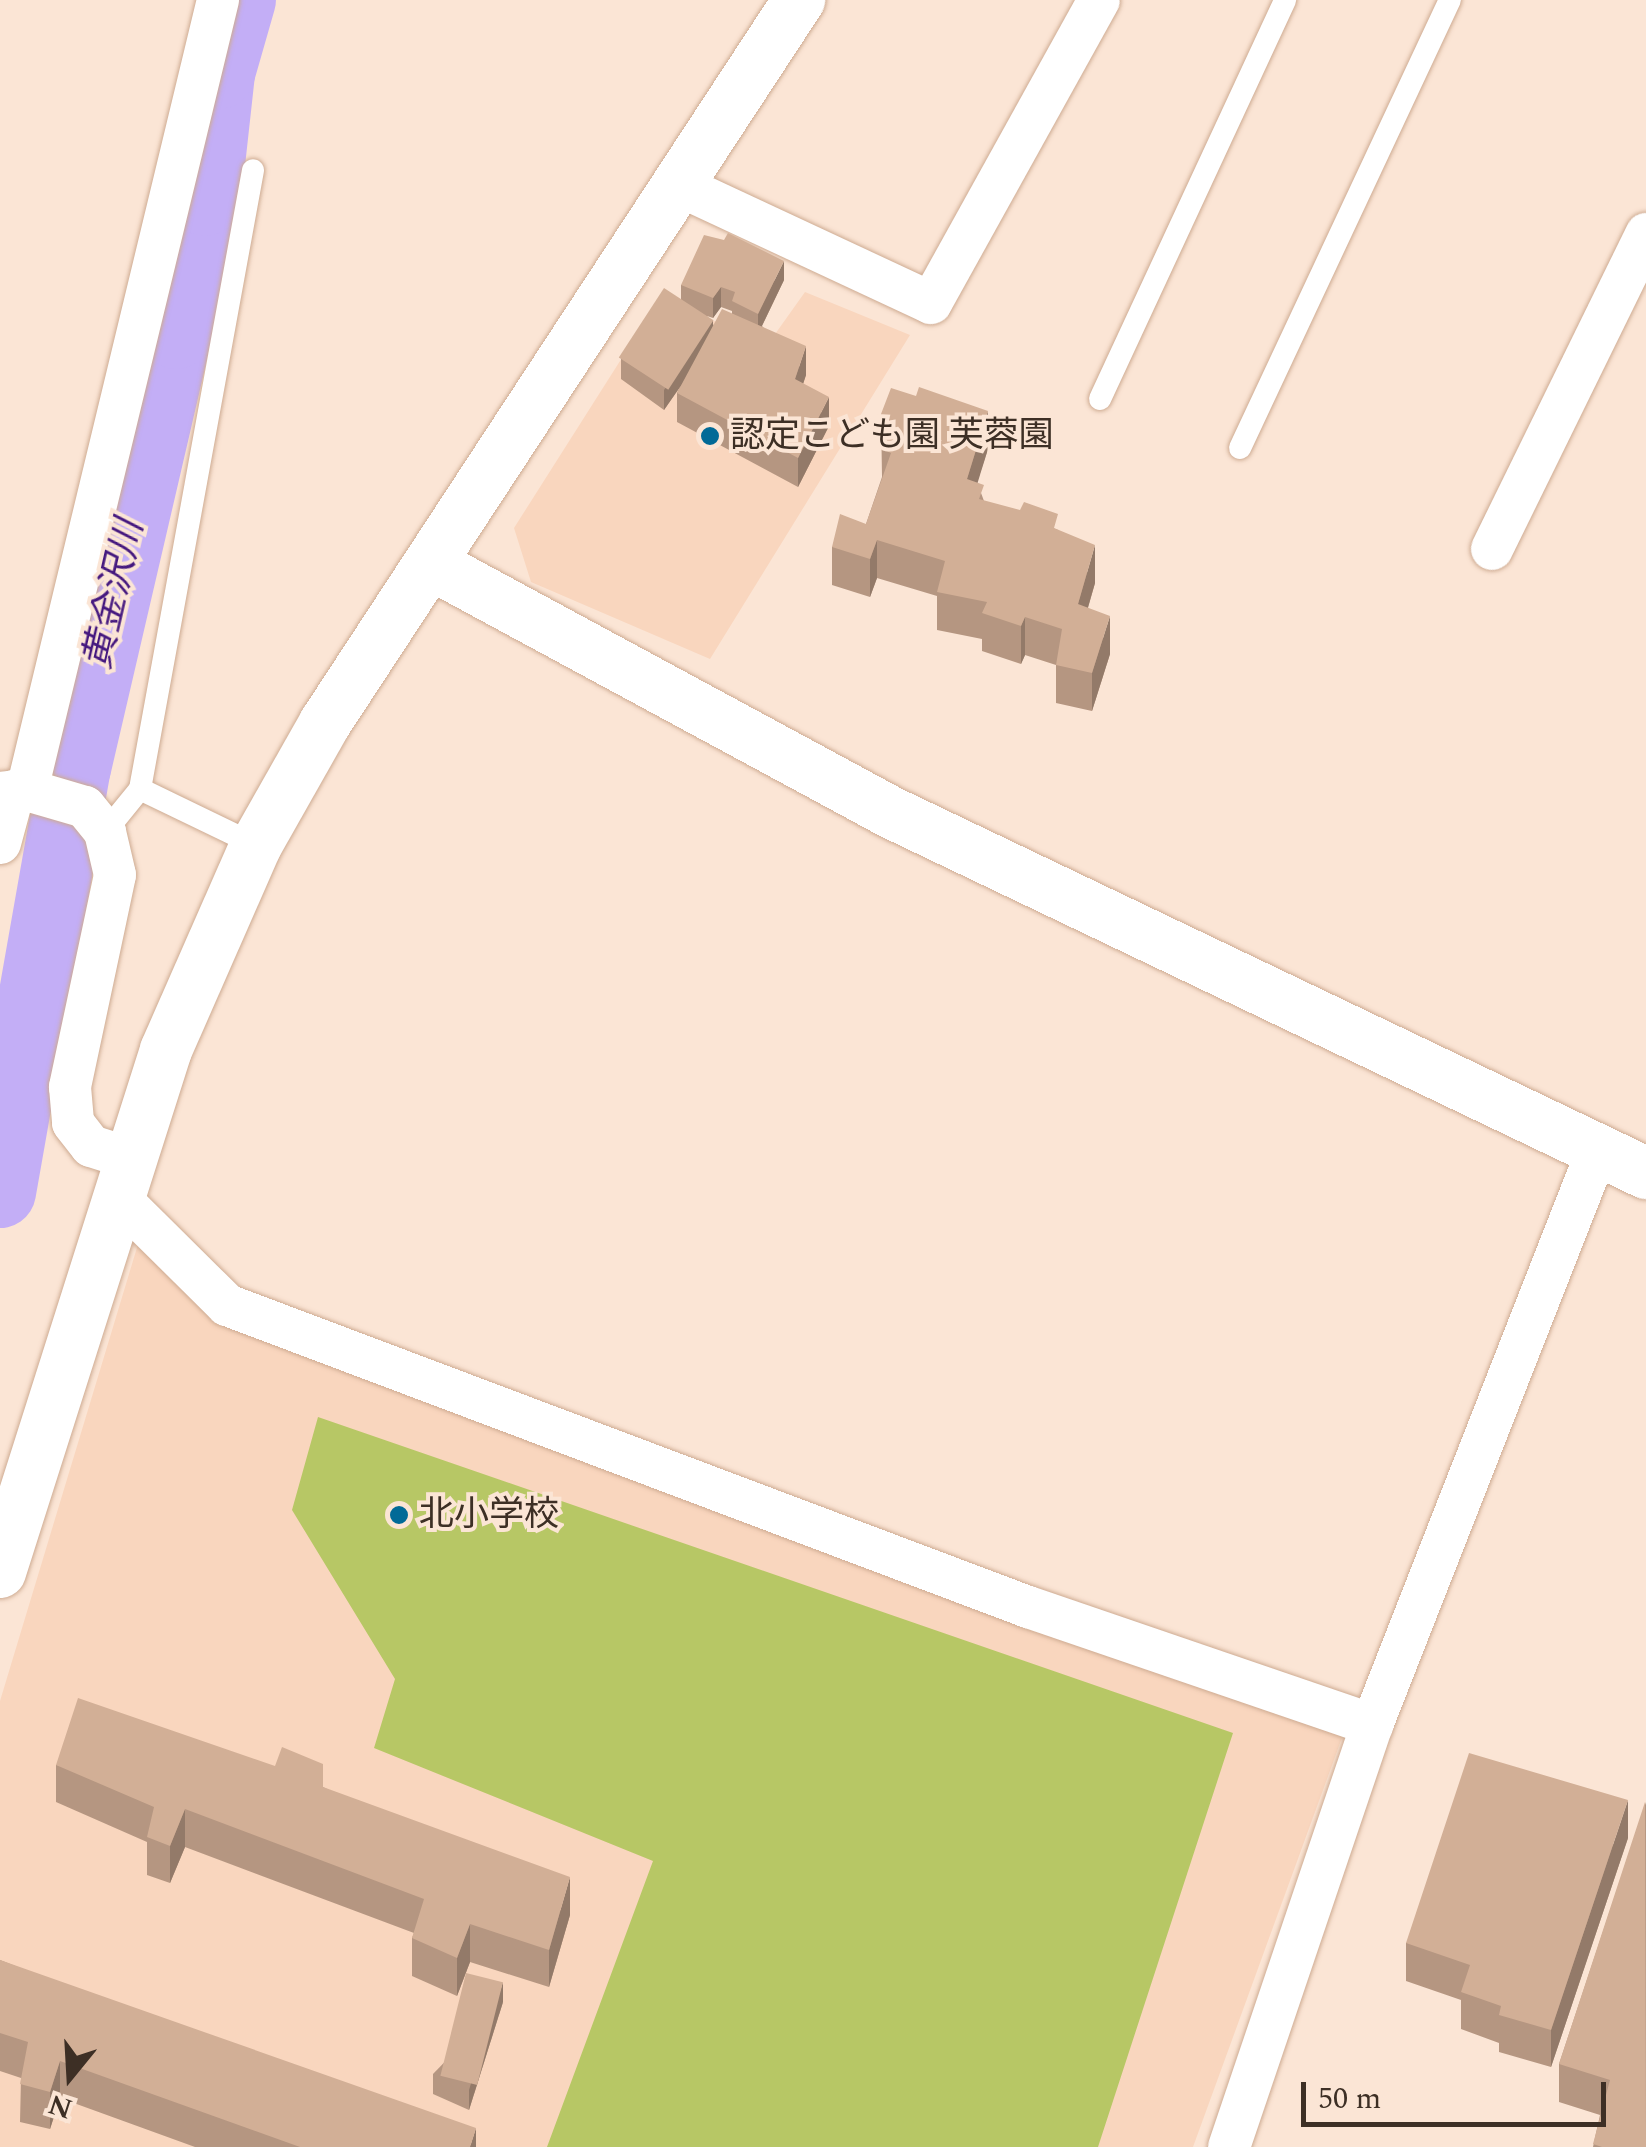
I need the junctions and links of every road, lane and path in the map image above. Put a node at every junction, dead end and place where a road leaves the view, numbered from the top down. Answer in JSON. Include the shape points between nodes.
{"nodes":[{"id":1,"x":218,"y":0,"type":"edge"},
{"id":2,"x":798,"y":0,"type":"edge"},
{"id":3,"x":1099,"y":0,"type":"edge"},
{"id":4,"x":1285,"y":0,"type":"edge"},
{"id":5,"x":1450,"y":0,"type":"edge"},
{"id":6,"x":253,"y":170,"type":"dead end"},
{"id":7,"x":676,"y":184,"type":"junction"},
{"id":8,"x":1646,"y":234,"type":"edge"},
{"id":9,"x":1100,"y":399,"type":"dead end"},
{"id":10,"x":1240,"y":448,"type":"dead end"},
{"id":11,"x":1492,"y":549,"type":"dead end"},
{"id":12,"x":431,"y":564,"type":"junction"},
{"id":13,"x":140,"y":789,"type":"junction"},
{"id":14,"x":47,"y":802,"type":"edge"},
{"id":15,"x":0,"y":843,"type":"edge"},
{"id":16,"x":256,"y":845,"type":"junction"},
{"id":17,"x":1596,"y":1154,"type":"junction"},
{"id":18,"x":1646,"y":1174,"type":"edge"},
{"id":19,"x":126,"y":1179,"type":"junction"},
{"id":20,"x":0,"y":1572,"type":"edge"},
{"id":21,"x":1372,"y":1725,"type":"junction"},
{"id":22,"x":1229,"y":2147,"type":"edge"}],
"edges":[{"from":1,"to":14,"type":"street"},
{"from":2,"to":7,"type":"street"},
{"from":3,"to":7,"type":"street","via":[[930,303]]},
{"from":4,"to":9,"type":"lane"},
{"from":5,"to":10,"type":"lane"},
{"from":6,"to":13,"type":"lane"},
{"from":7,"to":12,"type":"street"},
{"from":8,"to":11,"type":"street"},
{"from":12,"to":16,"type":"street","via":[[325,723]]},
{"from":12,"to":17,"type":"street","via":[[890,812]]},
{"from":13,"to":14,"type":"lane"},
{"from":13,"to":16,"type":"lane"},
{"from":14,"to":15,"type":"street"},
{"from":14,"to":19,"type":"street","via":[[115,875],[70,1088],[73,1122]]},
{"from":16,"to":19,"type":"street","via":[[185,1000]]},
{"from":17,"to":18,"type":"street"},
{"from":17,"to":21,"type":"street"},
{"from":19,"to":20,"type":"street"},
{"from":19,"to":21,"type":"street","via":[[227,1304],[1028,1607]]},
{"from":21,"to":22,"type":"street"}]}
